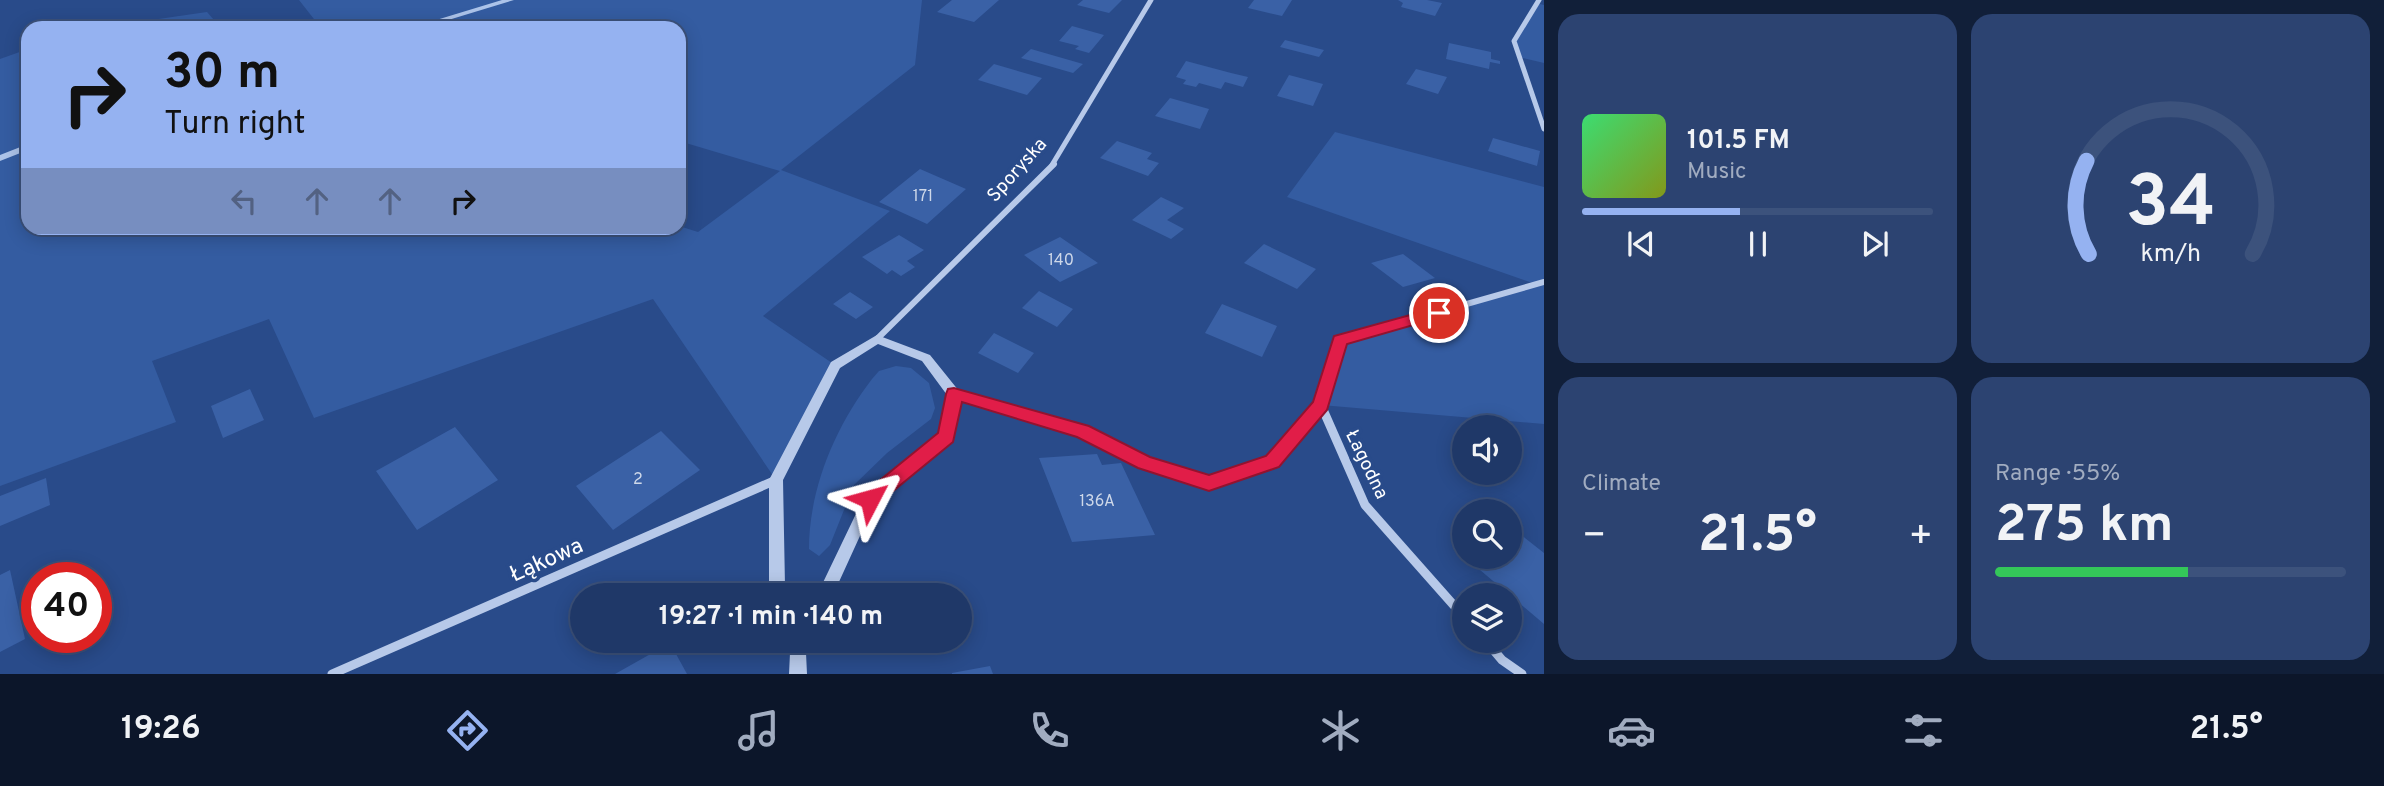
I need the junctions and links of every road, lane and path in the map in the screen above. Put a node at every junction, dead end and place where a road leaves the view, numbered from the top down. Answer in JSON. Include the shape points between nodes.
{"nodes":[{"id":1,"x":1151,"y":0,"type":"edge"},
{"id":2,"x":1539,"y":0,"type":"edge"},
{"id":3,"x":1544,"y":129,"type":"edge"},
{"id":4,"x":1544,"y":282,"type":"edge"},
{"id":5,"x":877,"y":339,"type":"junction"},
{"id":6,"x":954,"y":394,"type":"junction"},
{"id":7,"x":1321,"y":405,"type":"junction"},
{"id":8,"x":776,"y":480,"type":"junction"},
{"id":9,"x":778,"y":583,"type":"edge"},
{"id":10,"x":831,"y":583,"type":"edge"},
{"id":11,"x":1452,"y":603,"type":"edge"},
{"id":12,"x":799,"y":653,"type":"edge"},
{"id":13,"x":1496,"y":653,"type":"edge"},
{"id":14,"x":332,"y":674,"type":"edge"},
{"id":15,"x":798,"y":674,"type":"edge"},
{"id":16,"x":1522,"y":674,"type":"edge"}],
"edges":[{"from":1,"to":5,"type":"street","name":"Sporyska","via":[[1054,164]]},
{"from":2,"to":3,"type":"street","via":[[1514,41]]},
{"from":4,"to":7,"type":"street","via":[[1340,340]]},
{"from":5,"to":6,"type":"street","via":[[926,358]]},
{"from":5,"to":8,"type":"street","name":"Sporyska","via":[[835,365]]},
{"from":6,"to":7,"type":"street","via":[[1083,431],[1144,463],[1209,483],[1272,461]]},
{"from":6,"to":10,"type":"street","via":[[947,437],[870,499]]},
{"from":7,"to":11,"type":"street","name":"Łagodna","via":[[1365,505]]},
{"from":8,"to":9,"type":"street","name":"Sporyska"},
{"from":8,"to":14,"type":"street","name":"Łąkowa"},
{"from":12,"to":15,"type":"street"},
{"from":13,"to":16,"type":"street"}]}
